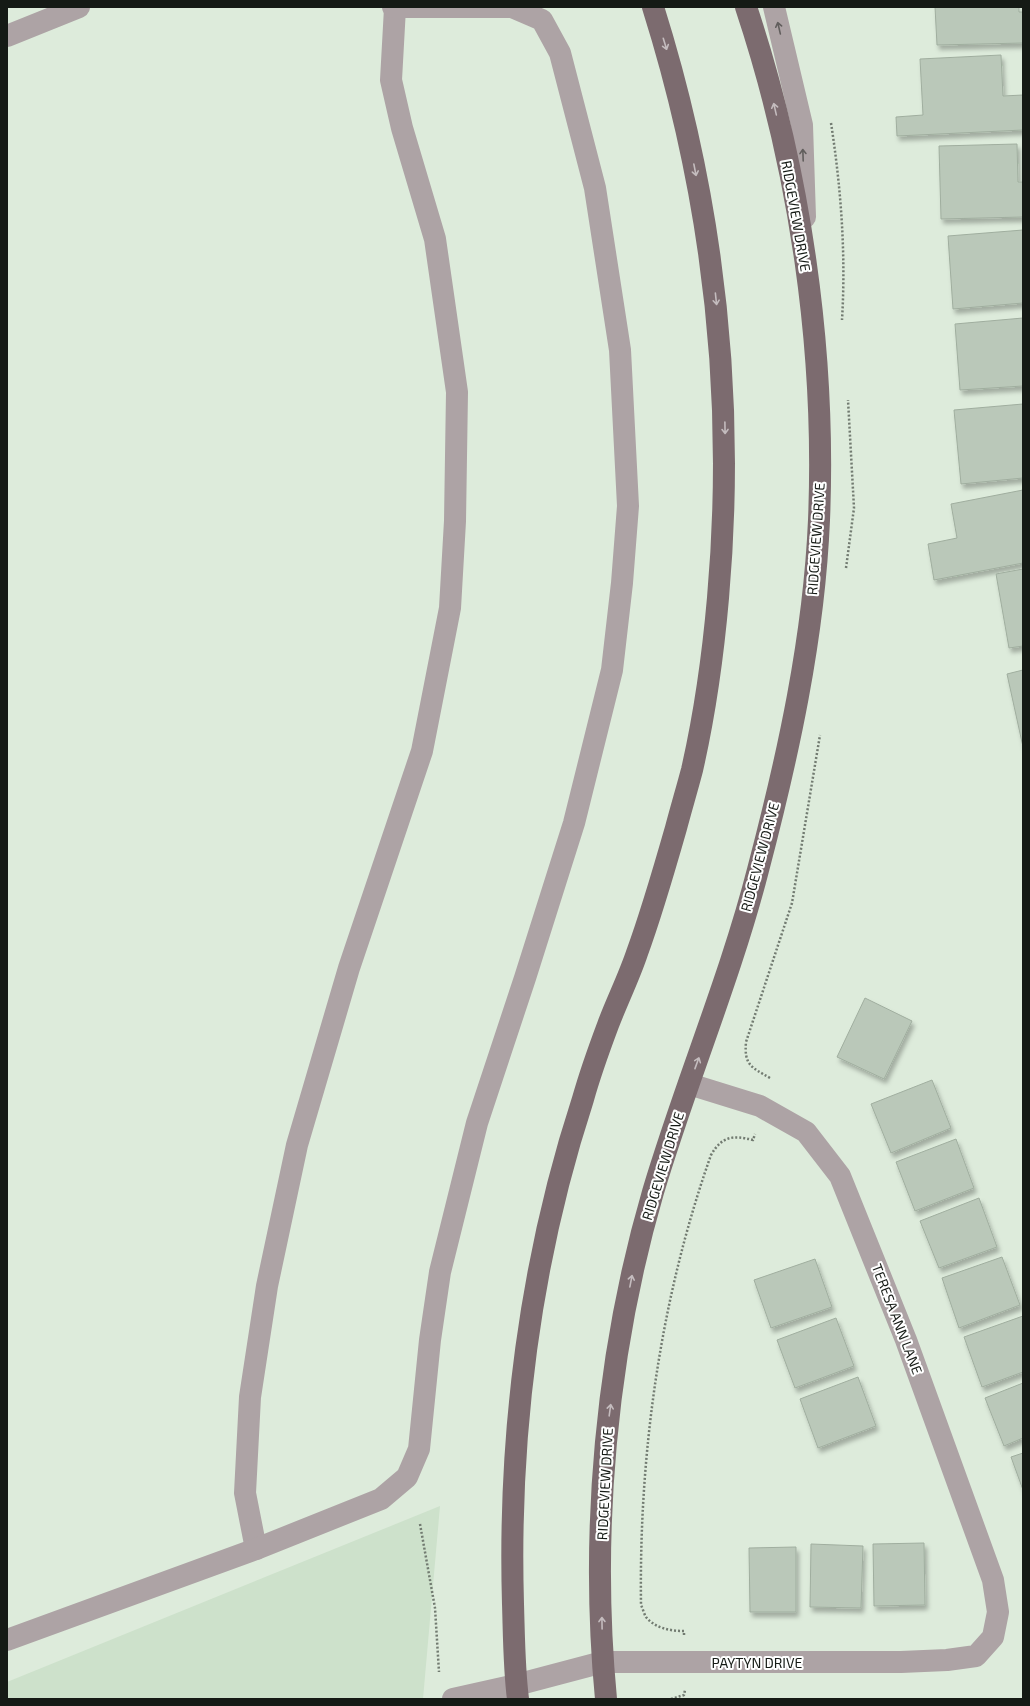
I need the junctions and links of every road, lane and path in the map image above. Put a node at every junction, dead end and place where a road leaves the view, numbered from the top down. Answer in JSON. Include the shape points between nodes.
{"nodes":[{"id":1,"x":78,"y":7,"type":"edge"},
{"id":2,"x":394,"y":7,"type":"edge"},
{"id":3,"x":653,"y":7,"type":"edge"},
{"id":4,"x":746,"y":7,"type":"edge"},
{"id":5,"x":774,"y":7,"type":"edge"},
{"id":6,"x":7,"y":36,"type":"edge"},
{"id":7,"x":807,"y":278,"type":"junction"},
{"id":8,"x":689,"y":1084,"type":"junction"},
{"id":9,"x":756,"y":1130,"type":"dead end"},
{"id":10,"x":420,"y":1524,"type":"dead end"},
{"id":11,"x":256,"y":1549,"type":"junction"},
{"id":12,"x":993,"y":1637,"type":"joint"},
{"id":13,"x":7,"y":1640,"type":"edge"},
{"id":14,"x":684,"y":1641,"type":"dead end"},
{"id":15,"x":603,"y":1662,"type":"junction"},
{"id":16,"x":439,"y":1672,"type":"dead end"},
{"id":17,"x":686,"y":1686,"type":"dead end"},
{"id":18,"x":517,"y":1692,"type":"edge"},
{"id":19,"x":453,"y":1699,"type":"edge"},
{"id":20,"x":606,"y":1699,"type":"edge"},
{"id":21,"x":671,"y":1699,"type":"edge"}],
"edges":[{"from":1,"to":6,"type":"street"},
{"from":2,"to":11,"type":"street","via":[[391,80],[402,128],[435,239],[457,392],[455,521],[450,608],[422,751],[349,968],[297,1145],[267,1286],[250,1397],[245,1493]]},
{"from":2,"to":11,"type":"street","via":[[512,7],[542,20],[560,53],[594,188],[620,350],[628,506],[622,582],[612,670],[574,822],[477,1123],[440,1272],[419,1449],[407,1477],[381,1499]]},
{"from":3,"to":18,"type":"main road","one_way":true,"via":[[689,136],[714,285],[725,424],[721,564],[715,633],[692,770],[664,871],[637,954],[582,1100],[557,1190],[529,1328],[514,1483],[512,1560]]},
{"from":7,"to":4,"type":"main road","name":"RIDGEVIEW DRIVE","one_way":true,"via":[[789,167]]},
{"from":7,"to":5,"type":"street","one_way":true,"via":[[802,125]]},
{"from":8,"to":7,"type":"main road","name":"RIDGEVIEW DRIVE","one_way":true,"via":[[757,874],[798,698],[811,611],[819,522],[820,451],[817,379]]},
{"from":8,"to":12,"type":"street","name":"TERESA ANN LANE","via":[[760,1106],[806,1132],[840,1176],[906,1340],[993,1580],[998,1612]]},
{"from":15,"to":8,"type":"main road","name":"RIDGEVIEW DRIVE","one_way":true,"via":[[602,1501],[618,1347],[633,1271],[652,1196]]},
{"from":9,"to":14,"type":"path","via":[[753,1140],[739,1137],[723,1140],[711,1155],[691,1216],[676,1276],[655,1384],[642,1510],[641,1605],[646,1617],[661,1628],[684,1632]]},
{"from":10,"to":16,"type":"path","via":[[435,1608]]},
{"from":11,"to":13,"type":"street"},
{"from":12,"to":15,"type":"street","name":"PAYTYN DRIVE","via":[[976,1656],[947,1660],[793,1663]]},
{"from":15,"to":18,"type":"street","name":"PAYTYN DRIVE"},
{"from":15,"to":20,"type":"main road","name":"RIDGEVIEW DRIVE"},
{"from":17,"to":21,"type":"path","via":[[684,1695]]},
{"from":18,"to":19,"type":"street","name":"PAYTYN DRIVE"}]}
